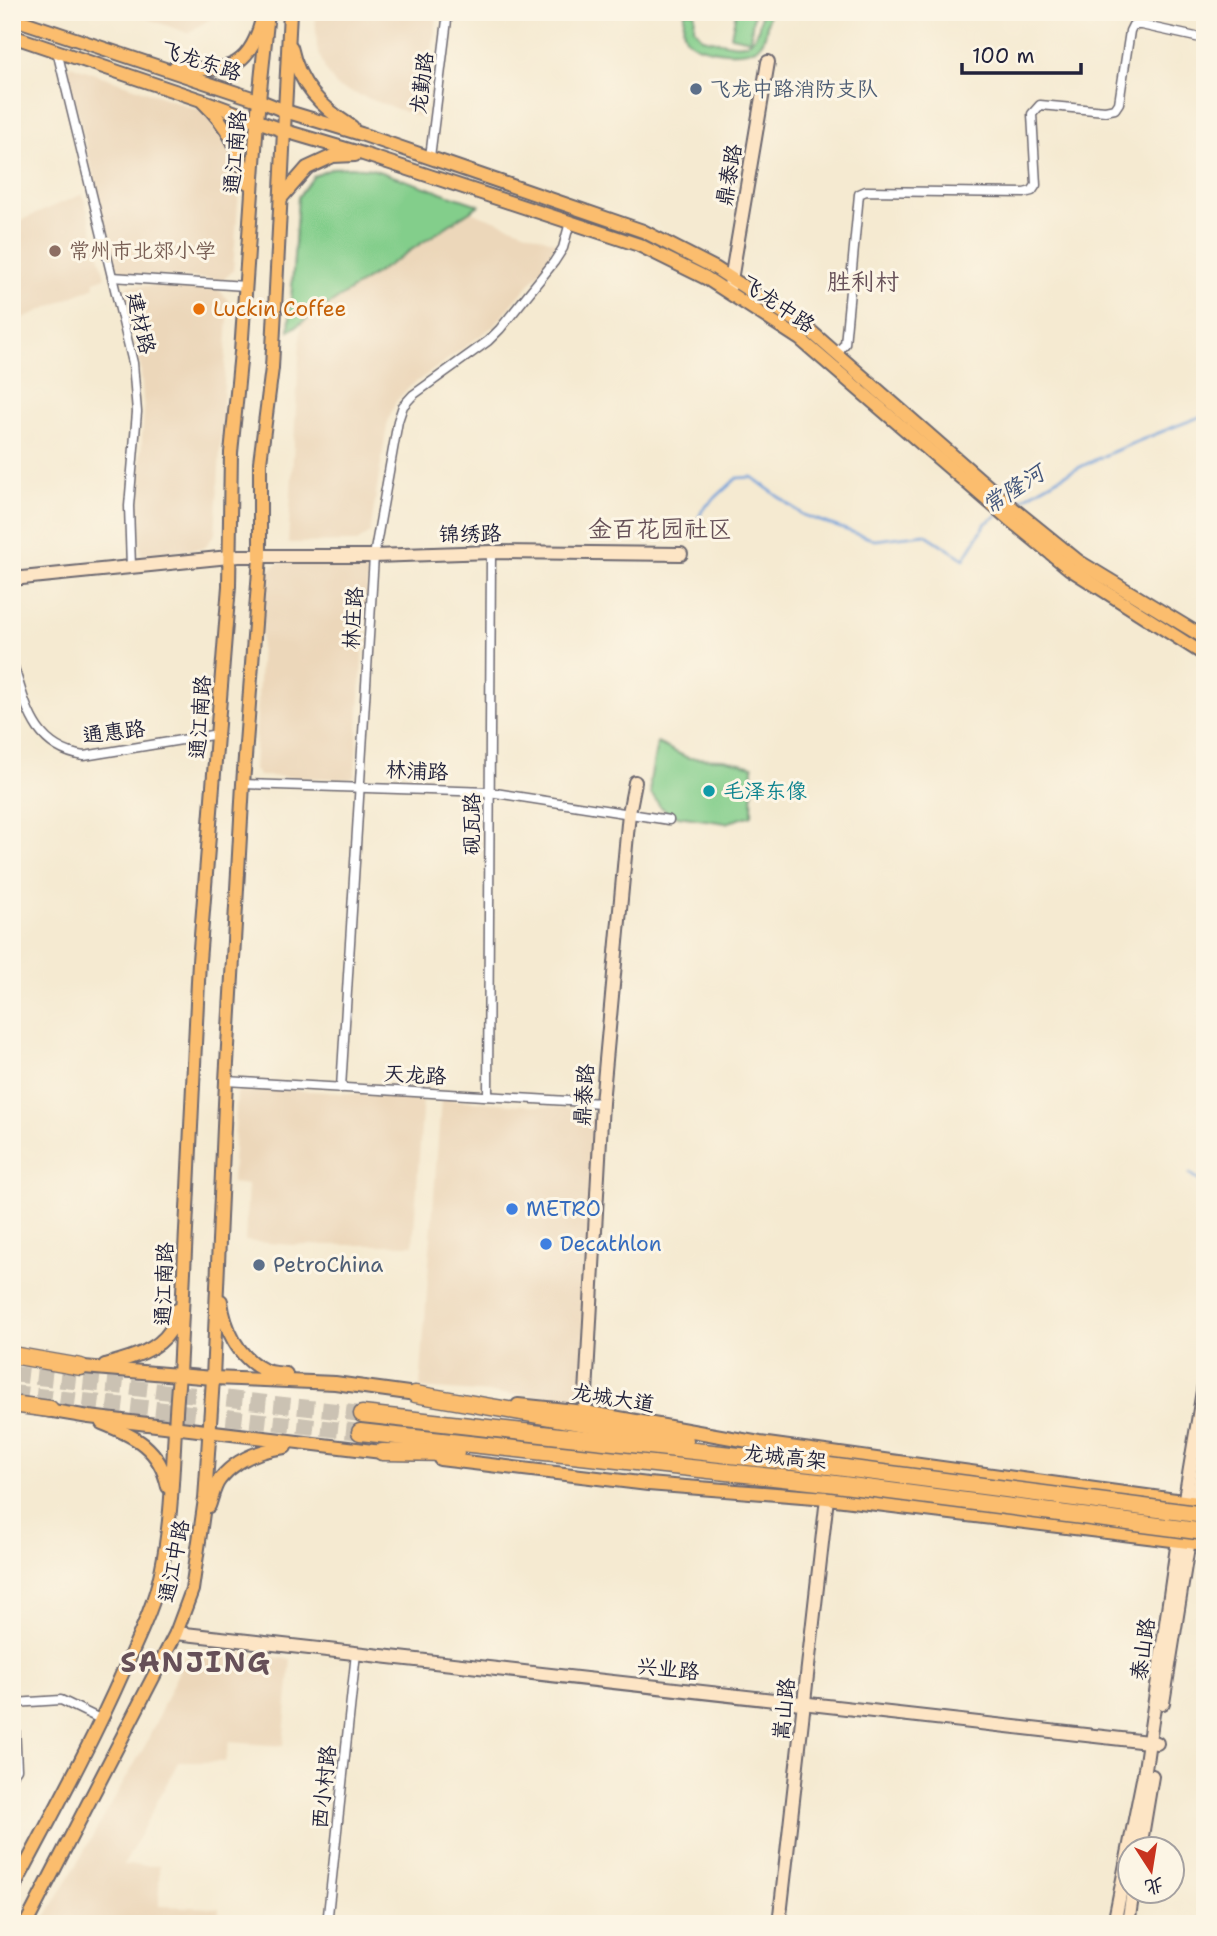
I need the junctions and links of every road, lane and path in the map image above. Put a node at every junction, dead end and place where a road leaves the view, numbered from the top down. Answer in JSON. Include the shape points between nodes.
{"nodes":[{"id":1,"x":266,"y":12,"type":"edge"},
{"id":2,"x":290,"y":12,"type":"edge"},
{"id":3,"x":449,"y":12,"type":"edge"},
{"id":4,"x":12,"y":18,"type":"edge"},
{"id":5,"x":288,"y":33,"type":"junction"},
{"id":6,"x":12,"y":36,"type":"edge"},
{"id":7,"x":1205,"y":39,"type":"edge"},
{"id":8,"x":57,"y":51,"type":"junction"},
{"id":9,"x":768,"y":62,"type":"dead end"},
{"id":10,"x":152,"y":65,"type":"junction"},
{"id":11,"x":201,"y":100,"type":"junction"},
{"id":12,"x":258,"y":100,"type":"junction"},
{"id":13,"x":285,"y":111,"type":"junction"},
{"id":14,"x":257,"y":120,"type":"junction"},
{"id":15,"x":285,"y":131,"type":"junction"},
{"id":16,"x":361,"y":134,"type":"junction"},
{"id":17,"x":363,"y":154,"type":"junction"},
{"id":18,"x":430,"y":157,"type":"junction"},
{"id":19,"x":251,"y":193,"type":"junction"},
{"id":20,"x":281,"y":199,"type":"junction"},
{"id":21,"x":570,"y":222,"type":"junction"},
{"id":22,"x":112,"y":277,"type":"junction"},
{"id":23,"x":730,"y":278,"type":"junction"},
{"id":24,"x":245,"y":286,"type":"junction"},
{"id":25,"x":729,"y":294,"type":"junction"},
{"id":26,"x":836,"y":353,"type":"junction"},
{"id":27,"x":1006,"y":510,"type":"junction"},
{"id":28,"x":491,"y":552,"type":"junction"},
{"id":29,"x":681,"y":554,"type":"dead end"},
{"id":30,"x":374,"y":556,"type":"junction"},
{"id":31,"x":260,"y":557,"type":"junction"},
{"id":32,"x":230,"y":560,"type":"junction"},
{"id":33,"x":131,"y":567,"type":"junction"},
{"id":34,"x":12,"y":579,"type":"edge"},
{"id":35,"x":12,"y":586,"type":"edge"},
{"id":36,"x":1205,"y":638,"type":"edge"},
{"id":37,"x":1205,"y":655,"type":"edge"},
{"id":38,"x":12,"y":661,"type":"edge"},
{"id":39,"x":218,"y":734,"type":"junction"},
{"id":40,"x":635,"y":782,"type":"dead end"},
{"id":41,"x":243,"y":784,"type":"junction"},
{"id":42,"x":360,"y":786,"type":"junction"},
{"id":43,"x":489,"y":792,"type":"junction"},
{"id":44,"x":629,"y":813,"type":"junction"},
{"id":45,"x":669,"y":820,"type":"dead end"},
{"id":46,"x":226,"y":1081,"type":"junction"},
{"id":47,"x":341,"y":1088,"type":"junction"},
{"id":48,"x":488,"y":1096,"type":"junction"},
{"id":49,"x":602,"y":1103,"type":"junction"},
{"id":50,"x":218,"y":1267,"type":"junction"},
{"id":51,"x":184,"y":1271,"type":"junction"},
{"id":52,"x":12,"y":1347,"type":"edge"},
{"id":53,"x":12,"y":1358,"type":"edge"},
{"id":54,"x":88,"y":1367,"type":"junction"},
{"id":55,"x":179,"y":1375,"type":"junction"},
{"id":56,"x":213,"y":1378,"type":"junction"},
{"id":57,"x":1205,"y":1379,"type":"edge"},
{"id":58,"x":335,"y":1383,"type":"junction"},
{"id":59,"x":415,"y":1394,"type":"junction"},
{"id":60,"x":12,"y":1405,"type":"edge"},
{"id":61,"x":50,"y":1409,"type":"joint"},
{"id":62,"x":585,"y":1412,"type":"junction"},
{"id":63,"x":362,"y":1414,"type":"tunnel mouth"},
{"id":64,"x":89,"y":1417,"type":"junction"},
{"id":65,"x":174,"y":1426,"type":"junction"},
{"id":66,"x":208,"y":1432,"type":"junction"},
{"id":67,"x":360,"y":1432,"type":"tunnel mouth"},
{"id":68,"x":304,"y":1444,"type":"junction"},
{"id":69,"x":1205,"y":1450,"type":"edge"},
{"id":70,"x":382,"y":1452,"type":"joint"},
{"id":71,"x":828,"y":1466,"type":"junction"},
{"id":72,"x":827,"y":1490,"type":"junction"},
{"id":73,"x":171,"y":1505,"type":"junction"},
{"id":74,"x":1197,"y":1506,"type":"edge"},
{"id":75,"x":1205,"y":1532,"type":"edge"},
{"id":76,"x":1184,"y":1541,"type":"junction"},
{"id":77,"x":200,"y":1544,"type":"junction"},
{"id":78,"x":1205,"y":1544,"type":"edge"},
{"id":79,"x":176,"y":1633,"type":"junction"},
{"id":80,"x":356,"y":1653,"type":"junction"},
{"id":81,"x":804,"y":1703,"type":"junction"},
{"id":82,"x":102,"y":1720,"type":"junction"},
{"id":83,"x":1153,"y":1742,"type":"junction"},
{"id":84,"x":12,"y":1776,"type":"edge"},
{"id":85,"x":1142,"y":1834,"type":"edge"},
{"id":86,"x":12,"y":1891,"type":"edge"},
{"id":87,"x":1131,"y":1904,"type":"edge"},
{"id":88,"x":26,"y":1924,"type":"edge"},
{"id":89,"x":327,"y":1924,"type":"edge"},
{"id":90,"x":779,"y":1924,"type":"edge"},
{"id":91,"x":1114,"y":1924,"type":"edge"},
{"id":92,"x":1128,"y":1924,"type":"edge"}],
"edges":[{"from":1,"to":10,"type":"main road","via":[[251,48],[230,67]]},
{"from":1,"to":12,"type":"main road","name":"通江南路"},
{"from":2,"to":5,"type":"main road"},
{"from":3,"to":18,"type":"street","name":"龙勤路"},
{"from":4,"to":10,"type":"main road","name":"飞龙东路"},
{"from":5,"to":13,"type":"main road"},
{"from":5,"to":16,"type":"main road","via":[[301,78],[313,96]]},
{"from":6,"to":8,"type":"main road","name":"飞龙东路"},
{"from":7,"to":26,"type":"street","via":[[1133,25],[1115,109],[1040,105],[1034,109],[1036,185],[1032,191],[859,194],[845,344]]},
{"from":8,"to":11,"type":"main road","name":"飞龙东路"},
{"from":8,"to":22,"type":"street","name":"建材路"},
{"from":9,"to":23,"type":"street","name":"鼎泰路"},
{"from":10,"to":12,"type":"main road","name":"飞龙东路"},
{"from":11,"to":14,"type":"main road","name":"飞龙东路"},
{"from":11,"to":19,"type":"main road","via":[[225,126],[241,155]]},
{"from":12,"to":13,"type":"main road","name":"飞龙中路"},
{"from":12,"to":14,"type":"main road","name":"通江南路"},
{"from":13,"to":15,"type":"main road"},
{"from":13,"to":16,"type":"main road","name":"飞龙中路"},
{"from":14,"to":15,"type":"main road","name":"飞龙中路"},
{"from":14,"to":19,"type":"main road","name":"通江南路"},
{"from":15,"to":17,"type":"main road","name":"飞龙中路"},
{"from":15,"to":20,"type":"main road"},
{"from":16,"to":18,"type":"main road","name":"飞龙中路"},
{"from":17,"to":20,"type":"main road","via":[[333,156],[307,168]]},
{"from":17,"to":21,"type":"main road","name":"飞龙中路"},
{"from":18,"to":23,"type":"main road","name":"飞龙中路","via":[[643,231]]},
{"from":19,"to":24,"type":"main road","name":"通江南路"},
{"from":20,"to":31,"type":"main road","via":[[272,368],[260,463]]},
{"from":21,"to":25,"type":"main road","name":"飞龙中路","via":[[639,245]]},
{"from":21,"to":30,"type":"street","name":"林庄路","via":[[554,262],[500,329],[403,406]]},
{"from":22,"to":24,"type":"street"},
{"from":22,"to":33,"type":"street","name":"建材路","via":[[133,363],[137,412],[129,506]]},
{"from":23,"to":25,"type":"street","name":"鼎泰路"},
{"from":23,"to":26,"type":"main road","name":"飞龙中路","via":[[807,328]]},
{"from":24,"to":32,"type":"main road","name":"通江南路","via":[[231,453]]},
{"from":25,"to":27,"type":"main road","name":"飞龙中路","via":[[800,339]]},
{"from":26,"to":27,"type":"main road","name":"飞龙中路"},
{"from":27,"to":36,"type":"main road","name":"飞龙中路","via":[[1078,561]]},
{"from":27,"to":37,"type":"main road","name":"飞龙中路","via":[[1070,569]]},
{"from":28,"to":29,"type":"street","name":"锦绣路"},
{"from":28,"to":30,"type":"street","name":"锦绣路"},
{"from":28,"to":43,"type":"street","name":"砚瓦路"},
{"from":30,"to":31,"type":"street","name":"锦绣路"},
{"from":30,"to":42,"type":"street","name":"林庄路"},
{"from":31,"to":32,"type":"street","name":"锦绣路"},
{"from":31,"to":41,"type":"main road"},
{"from":32,"to":33,"type":"street","name":"锦绣路"},
{"from":32,"to":35,"type":"street","name":"锦绣路"},
{"from":32,"to":39,"type":"main road","name":"通江南路"},
{"from":33,"to":34,"type":"street","name":"锦绣路"},
{"from":38,"to":39,"type":"street","name":"通惠路","via":[[30,716],[46,740],[68,754],[84,756]]},
{"from":39,"to":51,"type":"main road","name":"通江南路","via":[[199,961]]},
{"from":40,"to":44,"type":"street","name":"鼎泰路"},
{"from":41,"to":42,"type":"street","name":"林浦路"},
{"from":41,"to":46,"type":"main road"},
{"from":42,"to":43,"type":"street","name":"林浦路"},
{"from":42,"to":47,"type":"street","name":"林庄路"},
{"from":43,"to":44,"type":"street","name":"林浦路"},
{"from":43,"to":48,"type":"street","name":"砚瓦路"},
{"from":44,"to":45,"type":"street","name":"林浦路"},
{"from":44,"to":49,"type":"street","name":"鼎泰路"},
{"from":46,"to":47,"type":"street","name":"天龙路"},
{"from":46,"to":50,"type":"main road"},
{"from":47,"to":48,"type":"street","name":"天龙路"},
{"from":48,"to":49,"type":"street","name":"天龙路"},
{"from":49,"to":62,"type":"street","name":"鼎泰路"},
{"from":50,"to":56,"type":"main road"},
{"from":50,"to":58,"type":"main road","via":[[222,1311],[249,1361],[265,1370]]},
{"from":51,"to":54,"type":"main road","via":[[170,1331],[145,1351]]},
{"from":51,"to":55,"type":"main road","name":"通江南路"},
{"from":52,"to":54,"type":"main road","name":"龙城大道"},
{"from":53,"to":54,"type":"highway"},
{"from":54,"to":55,"type":"main road","name":"龙城大道"},
{"from":55,"to":56,"type":"main road","name":"龙城大道"},
{"from":55,"to":65,"type":"main road","name":"通江南路"},
{"from":56,"to":58,"type":"main road","name":"龙城大道"},
{"from":56,"to":66,"type":"main road","name":"通江中路"},
{"from":57,"to":74,"type":"street","name":"泰山路"},
{"from":58,"to":59,"type":"main road","name":"龙城大道"},
{"from":59,"to":62,"type":"main road","name":"龙城大道"},
{"from":59,"to":71,"type":"highway"},
{"from":60,"to":61,"type":"highway"},
{"from":61,"to":64,"type":"main road"},
{"from":62,"to":74,"type":"main road","name":"龙城大道","via":[[760,1443]]},
{"from":63,"to":71,"type":"highway","name":"龙城高架"},
{"from":64,"to":65,"type":"main road"},
{"from":64,"to":73,"type":"main road","via":[[144,1444],[163,1469]]},
{"from":65,"to":66,"type":"main road"},
{"from":65,"to":73,"type":"main road","name":"通江中路"},
{"from":66,"to":68,"type":"main road"},
{"from":66,"to":77,"type":"main road","name":"通江中路"},
{"from":67,"to":72,"type":"highway","name":"龙城高架"},
{"from":68,"to":70,"type":"main road"},
{"from":68,"to":77,"type":"main road","via":[[257,1452],[229,1470],[218,1481]]},
{"from":69,"to":74,"type":"street","name":"泰山路"},
{"from":70,"to":72,"type":"highway","via":[[442,1451]]},
{"from":71,"to":74,"type":"highway","name":"龙城高架","bridge":true},
{"from":72,"to":75,"type":"highway","name":"龙城高架","bridge":true},
{"from":72,"to":76,"type":"main road"},
{"from":72,"to":81,"type":"street","name":"嵩山路"},
{"from":73,"to":82,"type":"main road","name":"通江中路","via":[[155,1595]]},
{"from":74,"to":76,"type":"street","name":"泰山路"},
{"from":76,"to":78,"type":"main road"},
{"from":76,"to":83,"type":"street","name":"泰山路"},
{"from":77,"to":79,"type":"main road","name":"通江中路","via":[[192,1590]]},
{"from":79,"to":80,"type":"street","name":"兴业路"},
{"from":79,"to":88,"type":"main road","name":"通江中路"},
{"from":80,"to":81,"type":"street","name":"兴业路"},
{"from":80,"to":89,"type":"street","name":"西小村路"},
{"from":81,"to":83,"type":"street","name":"兴业路"},
{"from":81,"to":90,"type":"street","name":"嵩山路"},
{"from":82,"to":84,"type":"street","via":[[61,1700],[14,1703],[17,1769]]},
{"from":82,"to":86,"type":"main road","name":"通江中路"},
{"from":83,"to":85,"type":"street","name":"泰山路"},
{"from":83,"to":91,"type":"street","name":"泰山路"},
{"from":87,"to":92,"type":"street"}]}
